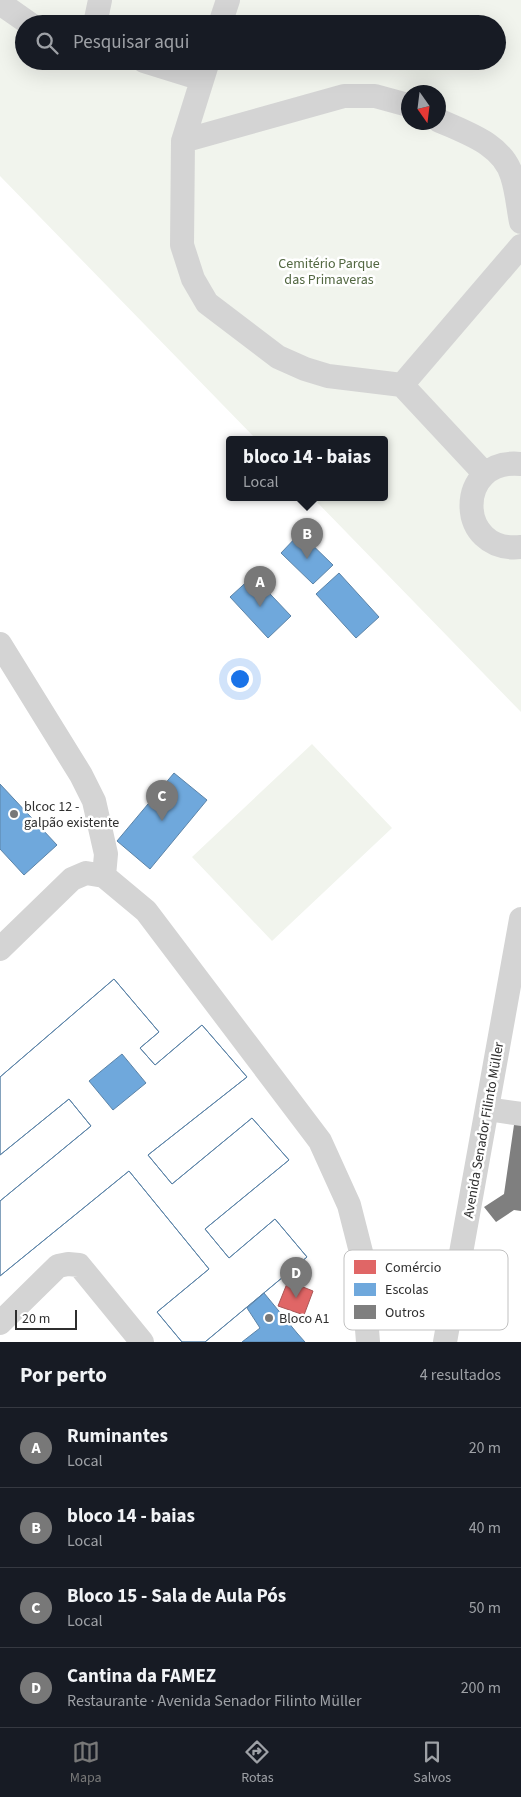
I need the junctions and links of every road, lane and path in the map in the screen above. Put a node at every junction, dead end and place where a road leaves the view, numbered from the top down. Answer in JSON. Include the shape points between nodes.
{"nodes":[{"id":1,"x":100,"y":0,"type":"edge"},
{"id":2,"x":228,"y":0,"type":"edge"},
{"id":3,"x":0,"y":3,"type":"edge"},
{"id":4,"x":17,"y":15,"type":"edge"},
{"id":5,"x":97,"y":15,"type":"edge"},
{"id":6,"x":223,"y":15,"type":"edge"},
{"id":7,"x":205,"y":70,"type":"edge"},
{"id":8,"x":401,"y":103,"type":"edge"},
{"id":9,"x":446,"y":124,"type":"edge"},
{"id":10,"x":183,"y":141,"type":"junction"},
{"id":11,"x":521,"y":222,"type":"edge"},
{"id":12,"x":521,"y":246,"type":"edge"},
{"id":13,"x":402,"y":385,"type":"junction"},
{"id":14,"x":521,"y":464,"type":"edge"},
{"id":15,"x":485,"y":474,"type":"junction"},
{"id":16,"x":521,"y":547,"type":"edge"},
{"id":17,"x":0,"y":644,"type":"edge"},
{"id":18,"x":104,"y":876,"type":"junction"},
{"id":19,"x":521,"y":919,"type":"edge"},
{"id":20,"x":0,"y":949,"type":"edge"},
{"id":21,"x":487,"y":1108,"type":"junction"},
{"id":22,"x":521,"y":1114,"type":"edge"},
{"id":23,"x":360,"y":1250,"type":"edge"},
{"id":24,"x":462,"y":1250,"type":"edge"},
{"id":25,"x":0,"y":1323,"type":"edge"},
{"id":26,"x":142,"y":1342,"type":"edge"}],
"edges":[{"from":1,"to":5,"type":"street"},
{"from":2,"to":6,"type":"street"},
{"from":3,"to":4,"type":"street"},
{"from":7,"to":10,"type":"street"},
{"from":8,"to":10,"type":"street","via":[[375,96],[344,96]]},
{"from":9,"to":11,"type":"street","via":[[492,146],[503,157],[512,175]]},
{"from":10,"to":13,"type":"street","via":[[182,245],[193,279],[207,303],[278,357],[304,370]]},
{"from":12,"to":13,"type":"street"},
{"from":13,"to":15,"type":"street"},
{"from":14,"to":15,"type":"street","via":[[495,467]]},
{"from":15,"to":16,"type":"street","via":[[472,494],[473,518],[478,529],[496,545]]},
{"from":17,"to":18,"type":"street","via":[[94,801],[106,854]]},
{"from":18,"to":20,"type":"street","via":[[86,873],[72,879]]},
{"from":18,"to":23,"type":"street","via":[[146,911],[320,1141],[349,1205]]},
{"from":19,"to":21,"type":"street","name":"Avenida Senador Filinto Müller"},
{"from":21,"to":22,"type":"street"},
{"from":21,"to":24,"type":"street","name":"Avenida Senador Filinto Müller"},
{"from":25,"to":26,"type":"street","via":[[58,1266],[79,1265]]}]}
